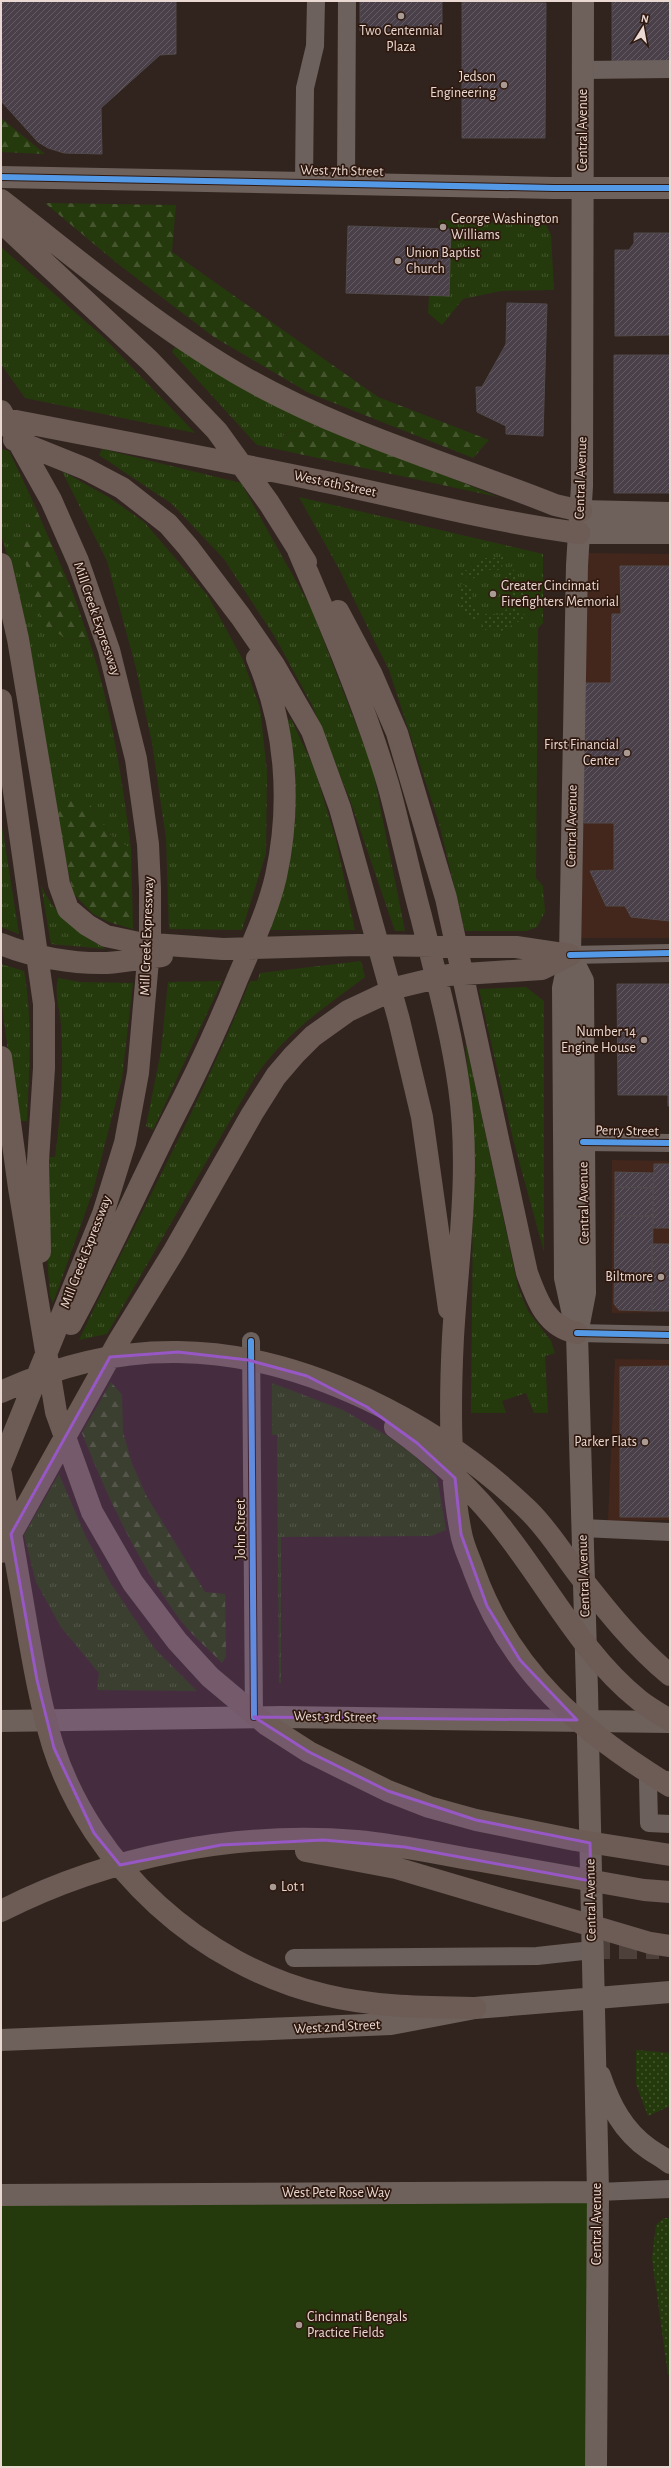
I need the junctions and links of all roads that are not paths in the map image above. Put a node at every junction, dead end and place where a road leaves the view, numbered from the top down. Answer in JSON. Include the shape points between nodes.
{"nodes":[{"id":1,"x":316,"y":1,"type":"edge"},
{"id":2,"x":347,"y":1,"type":"edge"},
{"id":3,"x":583,"y":1,"type":"edge"},
{"id":4,"x":670,"y":69,"type":"edge"},
{"id":5,"x":583,"y":70,"type":"junction"},
{"id":6,"x":7,"y":177,"type":"edge"},
{"id":7,"x":304,"y":182,"type":"junction"},
{"id":8,"x":346,"y":183,"type":"junction"},
{"id":9,"x":583,"y":187,"type":"junction"},
{"id":10,"x":670,"y":188,"type":"edge"},
{"id":11,"x":1,"y":200,"type":"edge"},
{"id":12,"x":1,"y":222,"type":"edge"},
{"id":13,"x":1,"y":410,"type":"edge"},
{"id":14,"x":1,"y":418,"type":"edge"},
{"id":15,"x":1,"y":435,"type":"edge"},
{"id":16,"x":581,"y":511,"type":"junction"},
{"id":17,"x":670,"y":513,"type":"edge"},
{"id":18,"x":579,"y":533,"type":"junction"},
{"id":19,"x":670,"y":533,"type":"edge"},
{"id":20,"x":298,"y":550,"type":"junction"},
{"id":21,"x":1,"y":564,"type":"edge"},
{"id":22,"x":205,"y":568,"type":"junction"},
{"id":23,"x":1,"y":700,"type":"edge"},
{"id":24,"x":1,"y":944,"type":"edge"},
{"id":25,"x":223,"y":949,"type":"junction"},
{"id":26,"x":670,"y":953,"type":"edge"},
{"id":27,"x":570,"y":955,"type":"junction"},
{"id":28,"x":1,"y":1057,"type":"edge"},
{"id":29,"x":583,"y":1142,"type":"junction"},
{"id":30,"x":670,"y":1144,"type":"edge"},
{"id":31,"x":39,"y":1315,"type":"junction"},
{"id":32,"x":577,"y":1333,"type":"junction"},
{"id":33,"x":670,"y":1335,"type":"edge"},
{"id":34,"x":453,"y":1336,"type":"junction"},
{"id":35,"x":252,"y":1340,"type":"dead end"},
{"id":36,"x":307,"y":1376,"type":"junction"},
{"id":37,"x":1,"y":1392,"type":"edge"},
{"id":38,"x":24,"y":1410,"type":"junction"},
{"id":39,"x":1,"y":1465,"type":"edge"},
{"id":40,"x":1,"y":1474,"type":"edge"},
{"id":41,"x":582,"y":1528,"type":"junction"},
{"id":42,"x":670,"y":1532,"type":"edge"},
{"id":43,"x":1,"y":1552,"type":"edge"},
{"id":44,"x":670,"y":1675,"type":"edge"},
{"id":45,"x":254,"y":1717,"type":"junction"},
{"id":46,"x":587,"y":1720,"type":"junction"},
{"id":47,"x":1,"y":1721,"type":"edge"},
{"id":48,"x":670,"y":1721,"type":"edge"},
{"id":49,"x":670,"y":1780,"type":"edge"},
{"id":50,"x":670,"y":1786,"type":"edge"},
{"id":51,"x":670,"y":1824,"type":"edge"},
{"id":52,"x":221,"y":1845,"type":"junction"},
{"id":53,"x":670,"y":1855,"type":"edge"},
{"id":54,"x":670,"y":1892,"type":"edge"},
{"id":55,"x":1,"y":1911,"type":"edge"},
{"id":56,"x":670,"y":1946,"type":"edge"},
{"id":57,"x":592,"y":1950,"type":"junction"},
{"id":58,"x":294,"y":1958,"type":"dead end"},
{"id":59,"x":670,"y":1992,"type":"edge"},
{"id":60,"x":475,"y":2008,"type":"junction"},
{"id":61,"x":1,"y":2040,"type":"edge"},
{"id":62,"x":30,"y":2040,"type":"junction"},
{"id":63,"x":1,"y":2053,"type":"edge"},
{"id":64,"x":594,"y":2057,"type":"junction"},
{"id":65,"x":670,"y":2163,"type":"edge"},
{"id":66,"x":670,"y":2189,"type":"edge"},
{"id":67,"x":598,"y":2192,"type":"junction"},
{"id":68,"x":1,"y":2195,"type":"edge"},
{"id":69,"x":596,"y":2467,"type":"edge"}],
"edges":[{"from":1,"to":7,"type":"street","via":[[315,46],[305,88]]},
{"from":2,"to":8,"type":"street"},
{"from":3,"to":5,"type":"main road","name":"Central Avenue"},
{"from":4,"to":5,"type":"street"},
{"from":5,"to":9,"type":"main road","name":"Central Avenue"},
{"from":6,"to":7,"type":"main road","name":"West 7th Street"},
{"from":7,"to":8,"type":"main road","name":"West 7th Street"},
{"from":8,"to":9,"type":"main road","name":"West 7th Street"},
{"from":9,"to":10,"type":"main road","name":"West 7th Street"},
{"from":9,"to":16,"type":"main road","name":"Central Avenue"},
{"from":11,"to":16,"type":"highway","via":[[162,324],[246,378],[343,424],[555,505]]},
{"from":12,"to":20,"type":"highway","via":[[149,360],[217,431],[270,503]]},
{"from":13,"to":38,"type":"highway","name":"Mill Creek Expressway","via":[[51,500],[98,616],[132,736],[148,844],[150,938],[138,1073],[125,1143],[103,1214]]},
{"from":14,"to":18,"type":"highway","name":"West 6th Street","via":[[323,481],[443,509]]},
{"from":15,"to":22,"type":"highway","via":[[52,454],[116,485],[168,524]]},
{"from":16,"to":17,"type":"main road"},
{"from":16,"to":18,"type":"main road","name":"Central Avenue"},
{"from":18,"to":19,"type":"main road","name":"West 6th Street"},
{"from":18,"to":27,"type":"main road","name":"Central Avenue"},
{"from":20,"to":32,"type":"highway","via":[[338,613],[372,674],[397,733],[446,898],[527,1273],[535,1296],[546,1315],[562,1328]]},
{"from":20,"to":34,"type":"highway","via":[[334,634],[388,784],[448,1022],[460,1091],[466,1163],[459,1286]]},
{"from":21,"to":25,"type":"highway","via":[[18,639],[59,884],[68,908],[87,925],[106,936],[140,943]]},
{"from":22,"to":34,"type":"highway","via":[[274,665],[312,730],[340,808],[399,1020],[422,1117]]},
{"from":22,"to":38,"type":"highway","via":[[231,607],[253,648],[276,713],[282,745],[285,790],[276,876],[266,909],[193,1081],[97,1278]]},
{"from":23,"to":31,"type":"highway","via":[[44,1004],[44,1068],[38,1161]]},
{"from":24,"to":25,"type":"highway","via":[[30,953],[107,963]]},
{"from":25,"to":27,"type":"highway","via":[[358,945],[516,947]]},
{"from":26,"to":27,"type":"street"},
{"from":27,"to":29,"type":"main road","name":"Central Avenue","via":[[583,981]]},
{"from":27,"to":32,"type":"main road","name":"Central Avenue","via":[[563,988],[565,1278]]},
{"from":27,"to":43,"type":"highway","via":[[542,969],[426,979],[382,993],[348,1011],[313,1036],[272,1082],[118,1342]]},
{"from":28,"to":31,"type":"highway"},
{"from":29,"to":30,"type":"street","name":"Perry Street"},
{"from":29,"to":32,"type":"main road","name":"Central Avenue","via":[[585,1293]]},
{"from":31,"to":53,"type":"highway","via":[[56,1412],[92,1512],[133,1584],[210,1677],[267,1725],[309,1752],[388,1791],[429,1807],[483,1822]]},
{"from":32,"to":33,"type":"street"},
{"from":32,"to":41,"type":"main road","name":"Central Avenue"},
{"from":34,"to":50,"type":"highway","via":[[454,1472],[461,1534],[486,1606],[520,1660],[562,1707],[621,1756]]},
{"from":35,"to":45,"type":"street","name":"John Street"},
{"from":36,"to":37,"type":"highway","via":[[224,1356],[178,1352],[152,1353],[92,1360],[52,1371]]},
{"from":36,"to":44,"type":"highway","via":[[408,1420],[441,1440],[489,1476],[542,1525],[622,1629]]},
{"from":36,"to":48,"type":"highway","via":[[367,1407],[392,1424],[417,1443],[469,1491],[505,1531],[591,1651],[640,1700]]},
{"from":38,"to":39,"type":"highway","name":"Mill Creek Expressway"},
{"from":40,"to":60,"type":"highway","via":[[45,1718],[67,1782],[94,1832],[110,1854],[178,1922],[229,1956],[258,1970],[323,1995],[401,2006]]},
{"from":41,"to":42,"type":"street"},
{"from":41,"to":46,"type":"main road","name":"Central Avenue"},
{"from":45,"to":46,"type":"main road","name":"West 3rd Street"},
{"from":45,"to":47,"type":"main road","name":"West 3rd Street"},
{"from":46,"to":48,"type":"main road","name":"West 3rd Street"},
{"from":46,"to":57,"type":"main road","name":"Central Avenue"},
{"from":49,"to":51,"type":"street","via":[[648,1780],[649,1824]]},
{"from":52,"to":54,"type":"highway","via":[[291,1840],[358,1841]]},
{"from":52,"to":55,"type":"highway","via":[[128,1862],[72,1881]]},
{"from":52,"to":56,"type":"highway","via":[[294,1849],[396,1868],[650,1943]]},
{"from":57,"to":58,"type":"street","via":[[537,1956]]},
{"from":57,"to":64,"type":"main road","name":"Central Avenue"},
{"from":59,"to":60,"type":"main road","name":"West 2nd Street"},
{"from":60,"to":62,"type":"main road","name":"West 2nd Street","via":[[390,2024]]},
{"from":61,"to":62,"type":"main road","name":"West 2nd Street"},
{"from":62,"to":63,"type":"main road"},
{"from":64,"to":65,"type":"main road","via":[[614,2111],[626,2128],[649,2149]]},
{"from":64,"to":67,"type":"main road","name":"Central Avenue"},
{"from":66,"to":67,"type":"street","name":"West Pete Rose Way"},
{"from":67,"to":68,"type":"main road","name":"West Pete Rose Way"},
{"from":67,"to":69,"type":"main road","name":"Central Avenue"}]}
